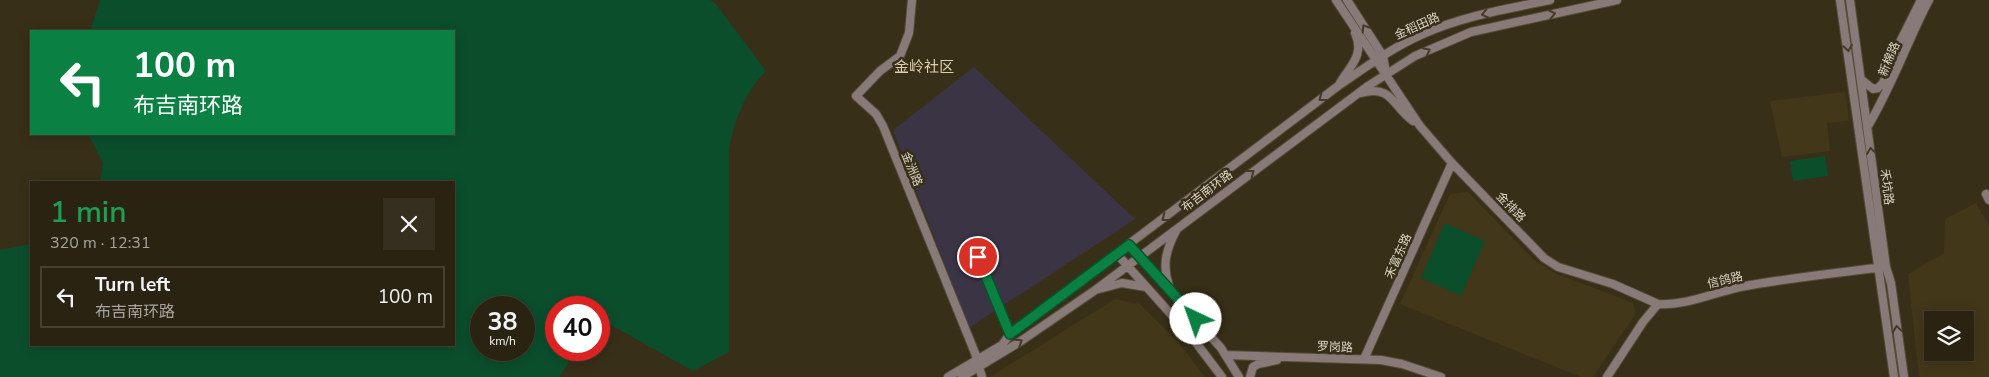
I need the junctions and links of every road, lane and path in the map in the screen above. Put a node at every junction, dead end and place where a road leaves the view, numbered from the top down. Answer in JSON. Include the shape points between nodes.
{"nodes":[{"id":1,"x":912,"y":0,"type":"edge"},
{"id":2,"x":1336,"y":0,"type":"edge"},
{"id":3,"x":1347,"y":0,"type":"edge"},
{"id":4,"x":1550,"y":0,"type":"edge"},
{"id":5,"x":1617,"y":0,"type":"edge"},
{"id":6,"x":1840,"y":0,"type":"edge"},
{"id":7,"x":1850,"y":0,"type":"edge"},
{"id":8,"x":1921,"y":0,"type":"edge"},
{"id":9,"x":1929,"y":0,"type":"edge"},
{"id":10,"x":1350,"y":19,"type":"junction"},
{"id":11,"x":1380,"y":58,"type":"junction"},
{"id":12,"x":1386,"y":75,"type":"junction"},
{"id":13,"x":1862,"y":80,"type":"junction"},
{"id":14,"x":1338,"y":86,"type":"junction"},
{"id":15,"x":1355,"y":96,"type":"junction"},
{"id":16,"x":1420,"y":126,"type":"junction"},
{"id":17,"x":1868,"y":126,"type":"junction"},
{"id":18,"x":1452,"y":163,"type":"junction"},
{"id":19,"x":1178,"y":227,"type":"junction"},
{"id":20,"x":1129,"y":245,"type":"junction"},
{"id":21,"x":1117,"y":254,"type":"junction"},
{"id":22,"x":1139,"y":256,"type":"junction"},
{"id":23,"x":978,"y":257,"type":"dead end"},
{"id":24,"x":1128,"y":265,"type":"junction"},
{"id":25,"x":1882,"y":267,"type":"junction"},
{"id":26,"x":1148,"y":288,"type":"junction"},
{"id":27,"x":1094,"y":291,"type":"junction"},
{"id":28,"x":1170,"y":291,"type":"junction"},
{"id":29,"x":1658,"y":304,"type":"junction"},
{"id":30,"x":1010,"y":334,"type":"junction"},
{"id":31,"x":1226,"y":355,"type":"junction"},
{"id":32,"x":1287,"y":357,"type":"junction"},
{"id":33,"x":1364,"y":359,"type":"junction"},
{"id":34,"x":978,"y":363,"type":"junction"},
{"id":35,"x":965,"y":376,"type":"edge"},
{"id":36,"x":948,"y":377,"type":"edge"},
{"id":37,"x":982,"y":377,"type":"edge"},
{"id":38,"x":1222,"y":377,"type":"edge"},
{"id":39,"x":1239,"y":377,"type":"edge"},
{"id":40,"x":1250,"y":377,"type":"edge"},
{"id":41,"x":1441,"y":377,"type":"edge"},
{"id":42,"x":1606,"y":377,"type":"edge"},
{"id":43,"x":1894,"y":377,"type":"edge"},
{"id":44,"x":1904,"y":377,"type":"edge"}],
"edges":[{"from":1,"to":34,"type":"street","name":"金洲路","via":[[909,33],[900,56],[856,96],[876,114],[883,126]]},
{"from":2,"to":10,"type":"street"},
{"from":11,"to":3,"type":"street","one_way":true},
{"from":4,"to":11,"type":"street","name":"金稻田路","one_way":true,"via":[[1449,24],[1423,34]]},
{"from":12,"to":5,"type":"street","name":"布吉南环路","one_way":true,"via":[[1414,56],[1471,32]]},
{"from":6,"to":25,"type":"street","name":"禾坑路","one_way":true},
{"from":7,"to":13,"type":"street","name":"禾坑路"},
{"from":8,"to":13,"type":"street","name":"新棉路","via":[[1883,83],[1873,89]]},
{"from":9,"to":17,"type":"street","name":"新棉路"},
{"from":10,"to":11,"type":"street"},
{"from":10,"to":14,"type":"street","via":[[1358,52]]},
{"from":11,"to":12,"type":"street"},
{"from":11,"to":14,"type":"street","name":"布吉南环路"},
{"from":12,"to":15,"type":"street","name":"布吉南环路"},
{"from":12,"to":16,"type":"street","name":"金排路"},
{"from":13,"to":17,"type":"street","name":"禾坑路"},
{"from":14,"to":20,"type":"street","name":"布吉南环路","one_way":true},
{"from":15,"to":16,"type":"street","via":[[1369,91],[1385,92],[1407,117]]},
{"from":19,"to":15,"type":"street","name":"布吉南环路","one_way":true},
{"from":16,"to":18,"type":"street","name":"金排路"},
{"from":25,"to":17,"type":"street","name":"禾坑路","one_way":true},
{"from":18,"to":29,"type":"street","name":"金排路","via":[[1544,258],[1558,268],[1612,284]]},
{"from":18,"to":33,"type":"street","name":"禾富东路"},
{"from":19,"to":22,"type":"street","name":"布吉南环路"},
{"from":19,"to":28,"type":"street","via":[[1164,259]]},
{"from":20,"to":21,"type":"street","name":"布吉南环路"},
{"from":20,"to":22,"type":"street"},
{"from":21,"to":24,"type":"street"},
{"from":21,"to":30,"type":"street","name":"布吉南环路"},
{"from":22,"to":24,"type":"street","name":"布吉南环路"},
{"from":22,"to":28,"type":"street"},
{"from":23,"to":30,"type":"street"},
{"from":24,"to":26,"type":"street"},
{"from":24,"to":27,"type":"street","name":"布吉南环路"},
{"from":25,"to":29,"type":"street","name":"信鸽路","via":[[1775,281],[1673,305]]},
{"from":25,"to":43,"type":"street","name":"禾坑路"},
{"from":44,"to":25,"type":"street","name":"禾坑路","one_way":true,"via":[[1891,283]]},
{"from":26,"to":27,"type":"street","via":[[1122,283]]},
{"from":26,"to":38,"type":"street"},
{"from":34,"to":27,"type":"street","name":"布吉南环路","one_way":true,"via":[[1018,343]]},
{"from":28,"to":31,"type":"street"},
{"from":29,"to":42,"type":"street"},
{"from":30,"to":34,"type":"street","name":"布吉南环路","via":[[1002,345]]},
{"from":31,"to":32,"type":"street","name":"罗岗路"},
{"from":31,"to":39,"type":"street"},
{"from":32,"to":33,"type":"street","name":"罗岗路"},
{"from":32,"to":40,"type":"street","via":[[1258,364]]},
{"from":33,"to":41,"type":"street","name":"罗岗路","via":[[1402,364]]},
{"from":34,"to":35,"type":"street","name":"布吉南环路"},
{"from":34,"to":36,"type":"street","name":"布吉南环路"},
{"from":34,"to":37,"type":"street"}]}
